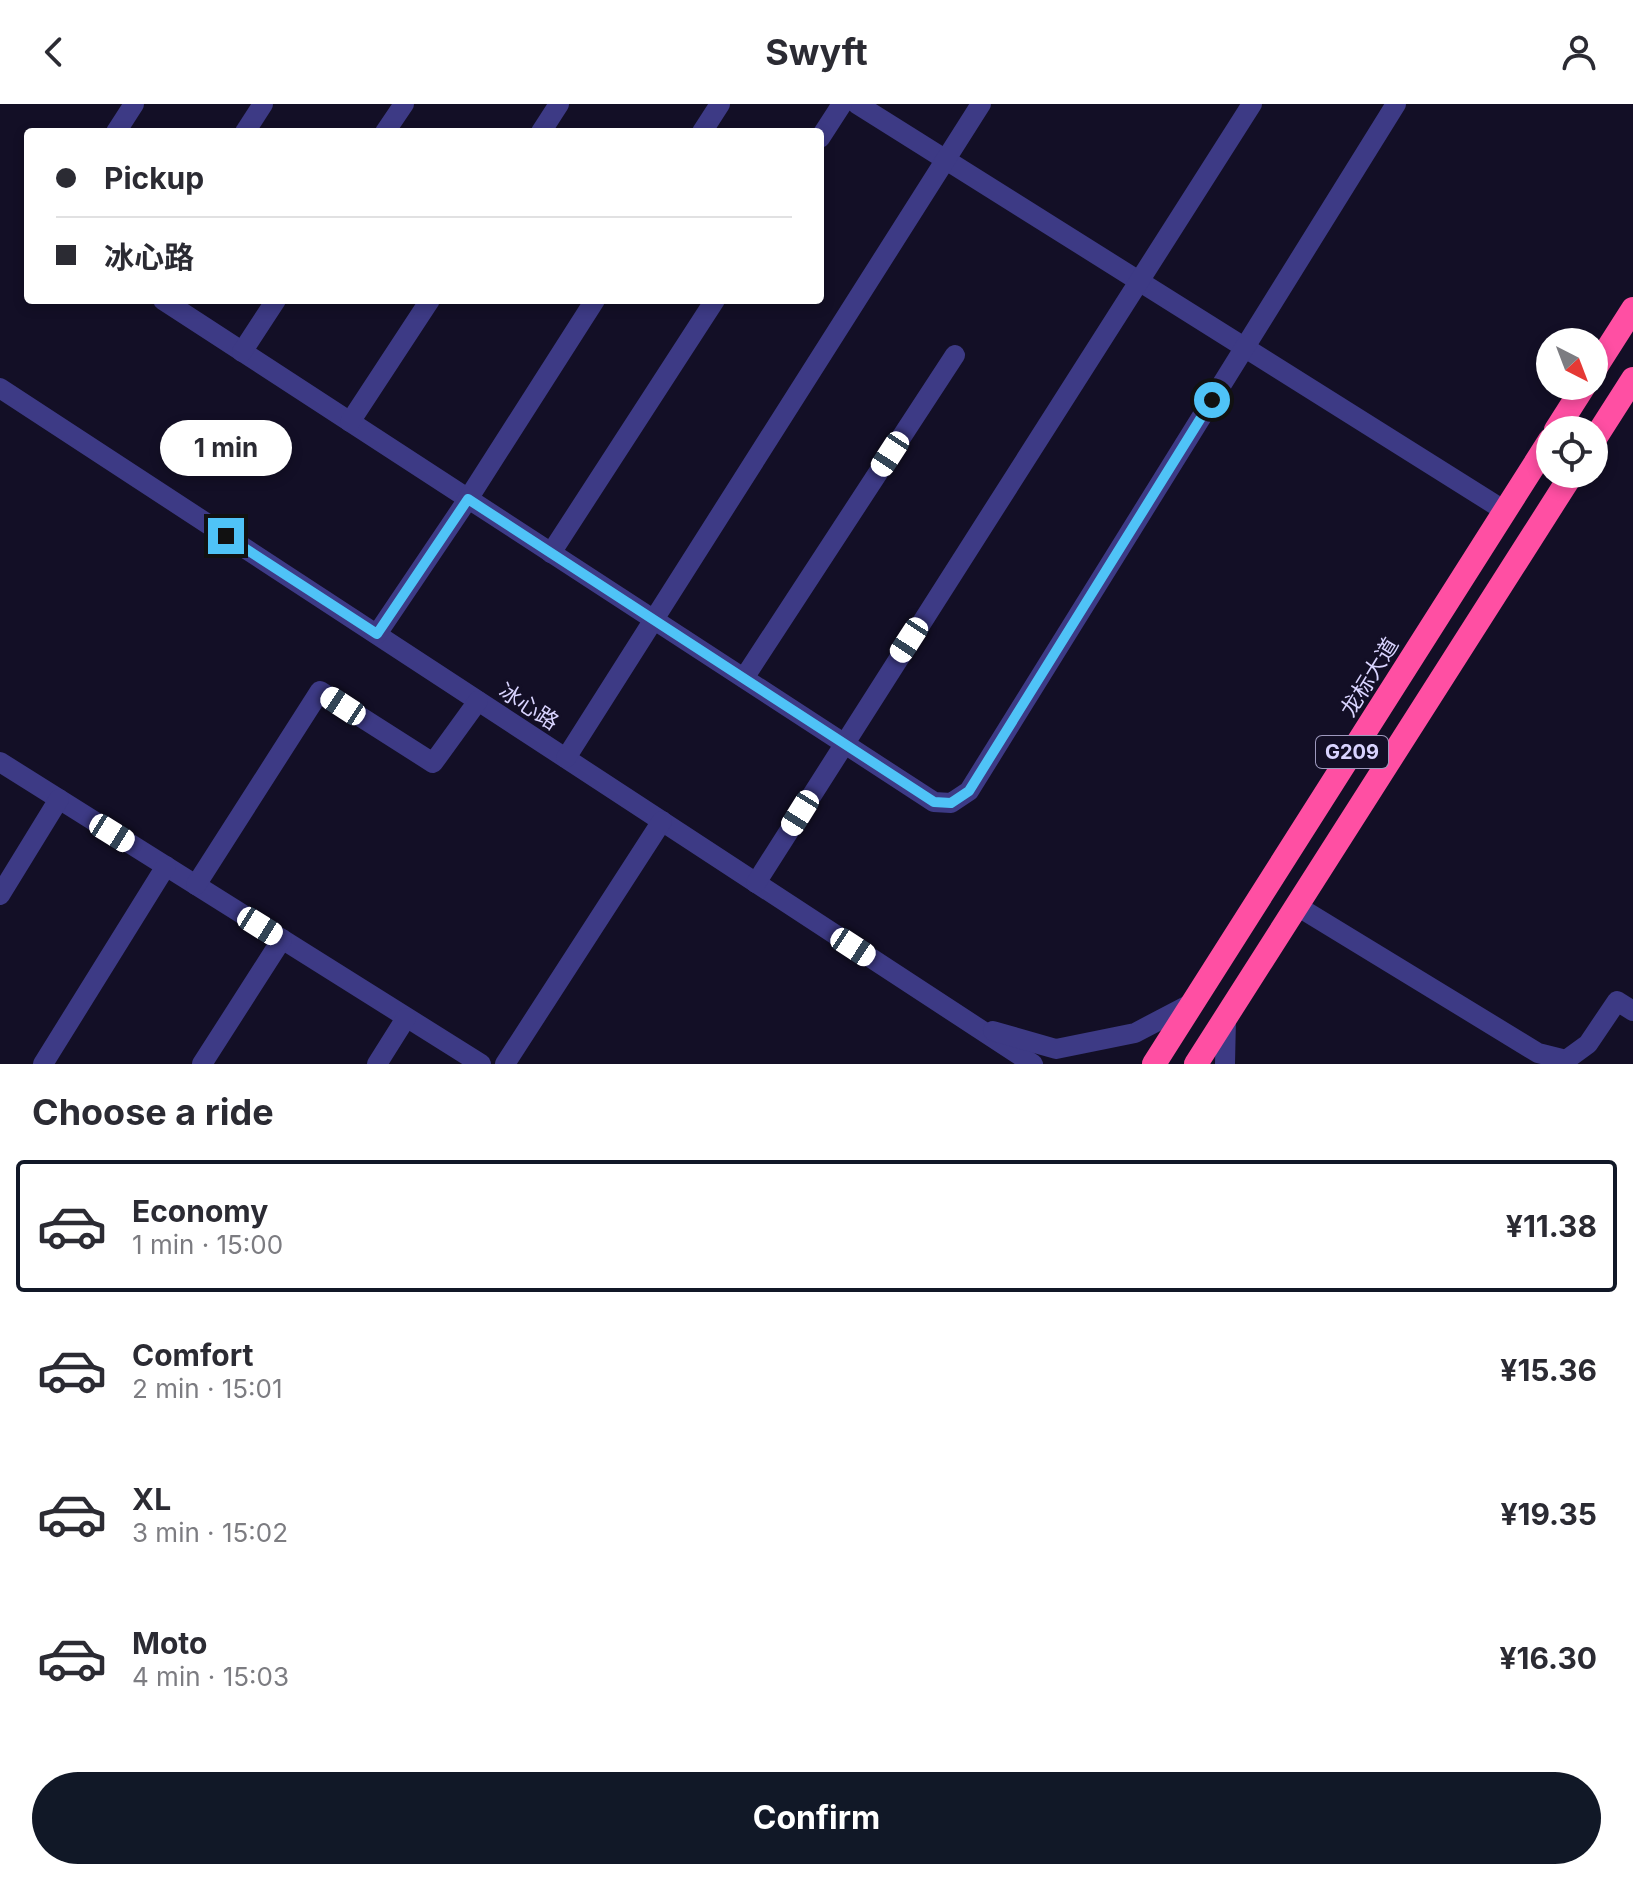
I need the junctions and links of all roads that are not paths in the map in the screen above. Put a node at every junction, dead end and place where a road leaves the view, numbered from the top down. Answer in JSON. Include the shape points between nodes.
{"nodes":[{"id":1,"x":134,"y":104,"type":"edge"},
{"id":2,"x":263,"y":104,"type":"edge"},
{"id":3,"x":404,"y":104,"type":"edge"},
{"id":4,"x":559,"y":104,"type":"edge"},
{"id":5,"x":720,"y":104,"type":"edge"},
{"id":6,"x":842,"y":104,"type":"edge"},
{"id":7,"x":857,"y":104,"type":"edge"},
{"id":8,"x":981,"y":104,"type":"edge"},
{"id":9,"x":1252,"y":104,"type":"edge"},
{"id":10,"x":1396,"y":104,"type":"edge"},
{"id":11,"x":119,"y":128,"type":"edge"},
{"id":12,"x":248,"y":128,"type":"edge"},
{"id":13,"x":388,"y":128,"type":"edge"},
{"id":14,"x":544,"y":128,"type":"edge"},
{"id":15,"x":705,"y":128,"type":"edge"},
{"id":16,"x":824,"y":132,"type":"edge"},
{"id":17,"x":946,"y":160,"type":"junction"},
{"id":18,"x":1139,"y":281,"type":"junction"},
{"id":19,"x":169,"y":304,"type":"edge"},
{"id":20,"x":273,"y":304,"type":"edge"},
{"id":21,"x":427,"y":304,"type":"edge"},
{"id":22,"x":592,"y":304,"type":"edge"},
{"id":23,"x":712,"y":304,"type":"edge"},
{"id":24,"x":1633,"y":309,"type":"edge"},
{"id":25,"x":1245,"y":348,"type":"junction"},
{"id":26,"x":1608,"y":348,"type":"edge"},
{"id":27,"x":242,"y":352,"type":"junction"},
{"id":28,"x":955,"y":355,"type":"dead end"},
{"id":29,"x":1633,"y":379,"type":"edge"},
{"id":30,"x":0,"y":388,"type":"edge"},
{"id":31,"x":1608,"y":418,"type":"edge"},
{"id":32,"x":350,"y":422,"type":"junction"},
{"id":33,"x":1536,"y":462,"type":"edge"},
{"id":34,"x":1563,"y":488,"type":"edge"},
{"id":35,"x":468,"y":499,"type":"junction"},
{"id":36,"x":1505,"y":511,"type":"junction"},
{"id":37,"x":551,"y":553,"type":"junction"},
{"id":38,"x":655,"y":620,"type":"junction"},
{"id":39,"x":377,"y":634,"type":"junction"},
{"id":40,"x":744,"y":678,"type":"junction"},
{"id":41,"x":478,"y":701,"type":"junction"},
{"id":42,"x":844,"y":742,"type":"junction"},
{"id":43,"x":566,"y":758,"type":"junction"},
{"id":44,"x":0,"y":762,"type":"edge"},
{"id":45,"x":59,"y":799,"type":"junction"},
{"id":46,"x":662,"y":821,"type":"junction"},
{"id":47,"x":166,"y":866,"type":"junction"},
{"id":48,"x":756,"y":883,"type":"junction"},
{"id":49,"x":196,"y":885,"type":"junction"},
{"id":50,"x":0,"y":895,"type":"edge"},
{"id":51,"x":1297,"y":906,"type":"junction"},
{"id":52,"x":282,"y":939,"type":"junction"},
{"id":53,"x":1194,"y":1002,"type":"junction"},
{"id":54,"x":1633,"y":1011,"type":"edge"},
{"id":55,"x":406,"y":1018,"type":"junction"},
{"id":56,"x":1226,"y":1018,"type":"junction"},
{"id":57,"x":975,"y":1026,"type":"junction"},
{"id":58,"x":43,"y":1064,"type":"edge"},
{"id":59,"x":202,"y":1064,"type":"edge"},
{"id":60,"x":377,"y":1064,"type":"edge"},
{"id":61,"x":481,"y":1064,"type":"edge"},
{"id":62,"x":505,"y":1064,"type":"edge"},
{"id":63,"x":1008,"y":1064,"type":"edge"},
{"id":64,"x":1033,"y":1064,"type":"edge"},
{"id":65,"x":1154,"y":1064,"type":"edge"},
{"id":66,"x":1196,"y":1064,"type":"edge"},
{"id":67,"x":1225,"y":1064,"type":"edge"}],
"edges":[{"from":1,"to":11,"type":"street"},
{"from":2,"to":12,"type":"street"},
{"from":3,"to":13,"type":"street"},
{"from":4,"to":14,"type":"street"},
{"from":5,"to":15,"type":"street"},
{"from":6,"to":16,"type":"street"},
{"from":7,"to":17,"type":"street"},
{"from":8,"to":17,"type":"street"},
{"from":9,"to":18,"type":"street"},
{"from":10,"to":25,"type":"street"},
{"from":17,"to":18,"type":"street"},
{"from":17,"to":38,"type":"street"},
{"from":18,"to":25,"type":"street"},
{"from":18,"to":42,"type":"street"},
{"from":19,"to":27,"type":"street"},
{"from":20,"to":27,"type":"street"},
{"from":21,"to":32,"type":"street"},
{"from":22,"to":35,"type":"street"},
{"from":23,"to":37,"type":"street"},
{"from":24,"to":26,"type":"highway"},
{"from":25,"to":36,"type":"street"},
{"from":25,"to":42,"type":"street","via":[[969,791],[951,803],[934,802]]},
{"from":27,"to":32,"type":"street"},
{"from":28,"to":40,"type":"street"},
{"from":29,"to":31,"type":"highway"},
{"from":30,"to":39,"type":"street","name":"冰心路"},
{"from":32,"to":35,"type":"street"},
{"from":33,"to":36,"type":"highway","name":"龙标大道","number":"G209"},
{"from":34,"to":51,"type":"highway","number":"G209"},
{"from":35,"to":37,"type":"street"},
{"from":35,"to":39,"type":"street"},
{"from":36,"to":53,"type":"highway","name":"龙标大道","number":"G209"},
{"from":37,"to":38,"type":"street"},
{"from":38,"to":40,"type":"street"},
{"from":38,"to":43,"type":"street"},
{"from":39,"to":41,"type":"street","name":"冰心路"},
{"from":40,"to":42,"type":"street"},
{"from":41,"to":43,"type":"street","name":"冰心路"},
{"from":41,"to":49,"type":"street","via":[[433,763],[320,691]]},
{"from":42,"to":48,"type":"street"},
{"from":43,"to":46,"type":"street","name":"冰心路"},
{"from":44,"to":45,"type":"street"},
{"from":45,"to":47,"type":"street"},
{"from":45,"to":50,"type":"street"},
{"from":46,"to":48,"type":"street","name":"冰心路"},
{"from":46,"to":62,"type":"street"},
{"from":47,"to":49,"type":"street"},
{"from":47,"to":58,"type":"street"},
{"from":48,"to":57,"type":"street","name":"冰心路"},
{"from":49,"to":52,"type":"street"},
{"from":51,"to":54,"type":"street","via":[[1538,1053],[1566,1060],[1588,1044],[1617,1001]]},
{"from":51,"to":56,"type":"highway","number":"G209"},
{"from":52,"to":55,"type":"street"},
{"from":52,"to":59,"type":"street"},
{"from":53,"to":57,"type":"street","via":[[1135,1033],[1056,1049]]},
{"from":53,"to":65,"type":"highway","name":"龙标大道","number":"G209"},
{"from":55,"to":60,"type":"street"},
{"from":55,"to":61,"type":"street"},
{"from":56,"to":66,"type":"highway","number":"G209"},
{"from":56,"to":67,"type":"street"},
{"from":57,"to":63,"type":"street"},
{"from":57,"to":64,"type":"street","name":"冰心路"}]}
